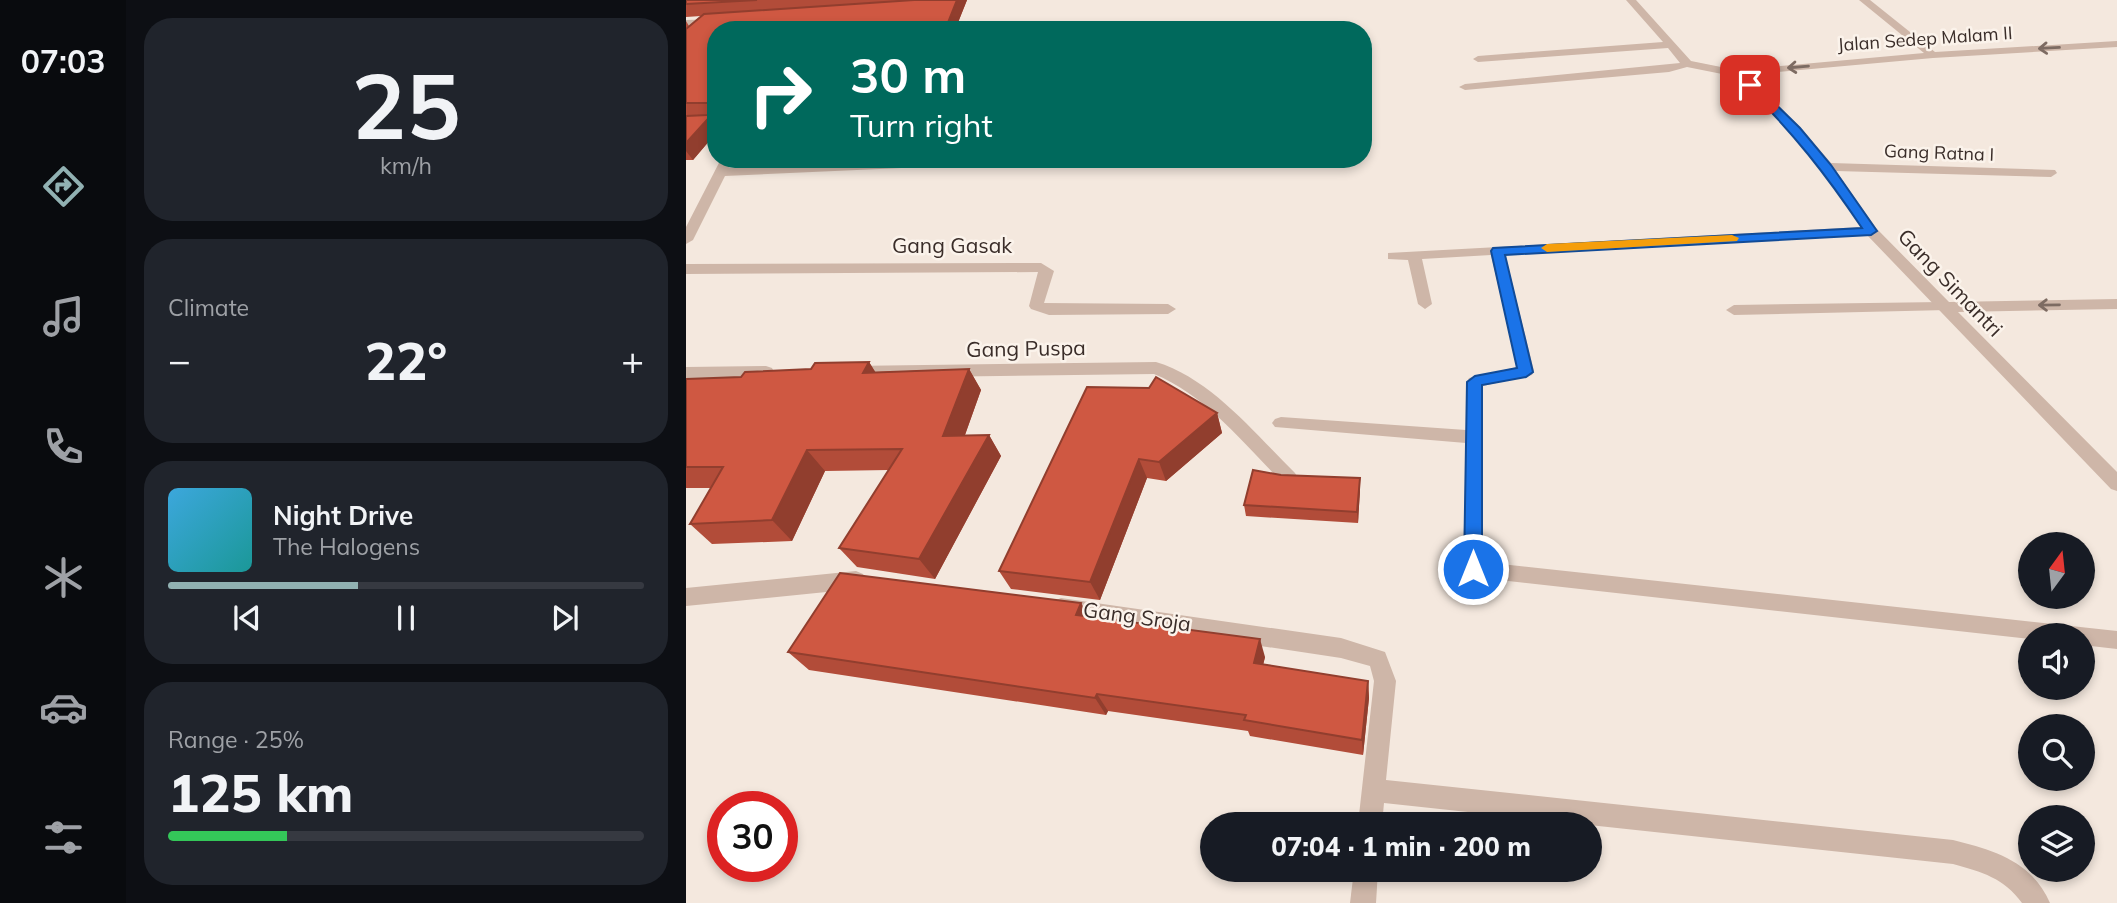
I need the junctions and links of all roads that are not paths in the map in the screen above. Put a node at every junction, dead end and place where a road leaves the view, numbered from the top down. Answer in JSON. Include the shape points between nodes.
{"nodes":[{"id":1,"x":1630,"y":0,"type":"edge"},
{"id":2,"x":1864,"y":0,"type":"edge"},
{"id":3,"x":735,"y":20,"type":"edge"},
{"id":4,"x":721,"y":21,"type":"edge"},
{"id":5,"x":707,"y":22,"type":"joint"},
{"id":6,"x":686,"y":23,"type":"edge"},
{"id":7,"x":693,"y":35,"type":"edge"},
{"id":8,"x":2117,"y":44,"type":"edge"},
{"id":9,"x":1671,"y":45,"type":"junction"},
{"id":10,"x":1933,"y":55,"type":"junction"},
{"id":11,"x":1478,"y":59,"type":"dead end"},
{"id":12,"x":1688,"y":64,"type":"junction"},
{"id":13,"x":1736,"y":73,"type":"junction"},
{"id":14,"x":1465,"y":87,"type":"dead end"},
{"id":15,"x":1827,"y":167,"type":"junction"},
{"id":16,"x":722,"y":168,"type":"edge"},
{"id":17,"x":811,"y":168,"type":"edge"},
{"id":18,"x":720,"y":172,"type":"junction"},
{"id":19,"x":2050,"y":173,"type":"dead end"},
{"id":20,"x":690,"y":221,"type":"edge"},
{"id":21,"x":1871,"y":231,"type":"junction"},
{"id":22,"x":686,"y":240,"type":"edge"},
{"id":23,"x":1497,"y":251,"type":"junction"},
{"id":24,"x":1393,"y":256,"type":"dead end"},
{"id":25,"x":1414,"y":256,"type":"junction"},
{"id":26,"x":686,"y":269,"type":"edge"},
{"id":27,"x":1425,"y":304,"type":"dead end"},
{"id":28,"x":2117,"y":304,"type":"edge"},
{"id":29,"x":1942,"y":307,"type":"junction"},
{"id":30,"x":1168,"y":309,"type":"dead end"},
{"id":31,"x":1734,"y":310,"type":"dead end"},
{"id":32,"x":783,"y":372,"type":"edge"},
{"id":33,"x":838,"y":372,"type":"edge"},
{"id":34,"x":686,"y":373,"type":"edge"},
{"id":35,"x":1281,"y":423,"type":"dead end"},
{"id":36,"x":1474,"y":437,"type":"junction"},
{"id":37,"x":1289,"y":478,"type":"edge"},
{"id":38,"x":2117,"y":484,"type":"edge"},
{"id":39,"x":878,"y":582,"type":"edge"},
{"id":40,"x":686,"y":597,"type":"edge"},
{"id":41,"x":1047,"y":605,"type":"edge"},
{"id":42,"x":2018,"y":629,"type":"edge"},
{"id":43,"x":2095,"y":638,"type":"edge"},
{"id":44,"x":2117,"y":640,"type":"edge"},
{"id":45,"x":1373,"y":790,"type":"junction"},
{"id":46,"x":1371,"y":812,"type":"edge"},
{"id":47,"x":1365,"y":882,"type":"edge"},
{"id":48,"x":1363,"y":903,"type":"edge"},
{"id":49,"x":2038,"y":903,"type":"edge"}],
"edges":[{"from":1,"to":9,"type":"street"},
{"from":2,"to":10,"type":"street"},
{"from":3,"to":4,"type":"street"},
{"from":5,"to":6,"type":"street"},
{"from":5,"to":7,"type":"street"},
{"from":8,"to":10,"type":"street","name":"Jalan Sedep Malam II","one_way":true},
{"from":9,"to":11,"type":"street"},
{"from":9,"to":12,"type":"street"},
{"from":10,"to":13,"type":"street","name":"Jalan Sedep Malam II","one_way":true},
{"from":12,"to":13,"type":"street","name":"Jalan Sedep Malam II"},
{"from":12,"to":14,"type":"street"},
{"from":13,"to":15,"type":"street","name":"Gang Simantri"},
{"from":15,"to":19,"type":"street","name":"Gang Ratna I"},
{"from":15,"to":21,"type":"street","name":"Gang Simantri"},
{"from":16,"to":18,"type":"street"},
{"from":17,"to":18,"type":"street"},
{"from":18,"to":20,"type":"street"},
{"from":20,"to":22,"type":"street"},
{"from":21,"to":23,"type":"street"},
{"from":21,"to":29,"type":"street","name":"Gang Simantri"},
{"from":23,"to":25,"type":"street"},
{"from":23,"to":36,"type":"street","via":[[1526,372],[1475,382]]},
{"from":24,"to":25,"type":"street"},
{"from":25,"to":27,"type":"street"},
{"from":26,"to":30,"type":"street","name":"Gang Gasak","via":[[1041,267],[1048,271],[1036,300],[1040,308]]},
{"from":28,"to":29,"type":"street","one_way":true},
{"from":29,"to":31,"type":"street"},
{"from":29,"to":38,"type":"street","name":"Gang Simantri"},
{"from":32,"to":34,"type":"street"},
{"from":33,"to":37,"type":"street","name":"Gang Puspa","via":[[1156,368],[1171,372],[1193,388]]},
{"from":35,"to":36,"type":"street"},
{"from":36,"to":42,"type":"street","via":[[1473,569]]},
{"from":39,"to":40,"type":"street","via":[[851,580]]},
{"from":41,"to":45,"type":"street","name":"Gang Sroja","via":[[1341,648],[1378,659],[1385,681]]},
{"from":43,"to":44,"type":"street"},
{"from":45,"to":46,"type":"street"},
{"from":45,"to":49,"type":"street","via":[[1953,852],[1999,865],[2022,880]]},
{"from":47,"to":48,"type":"street"}]}
